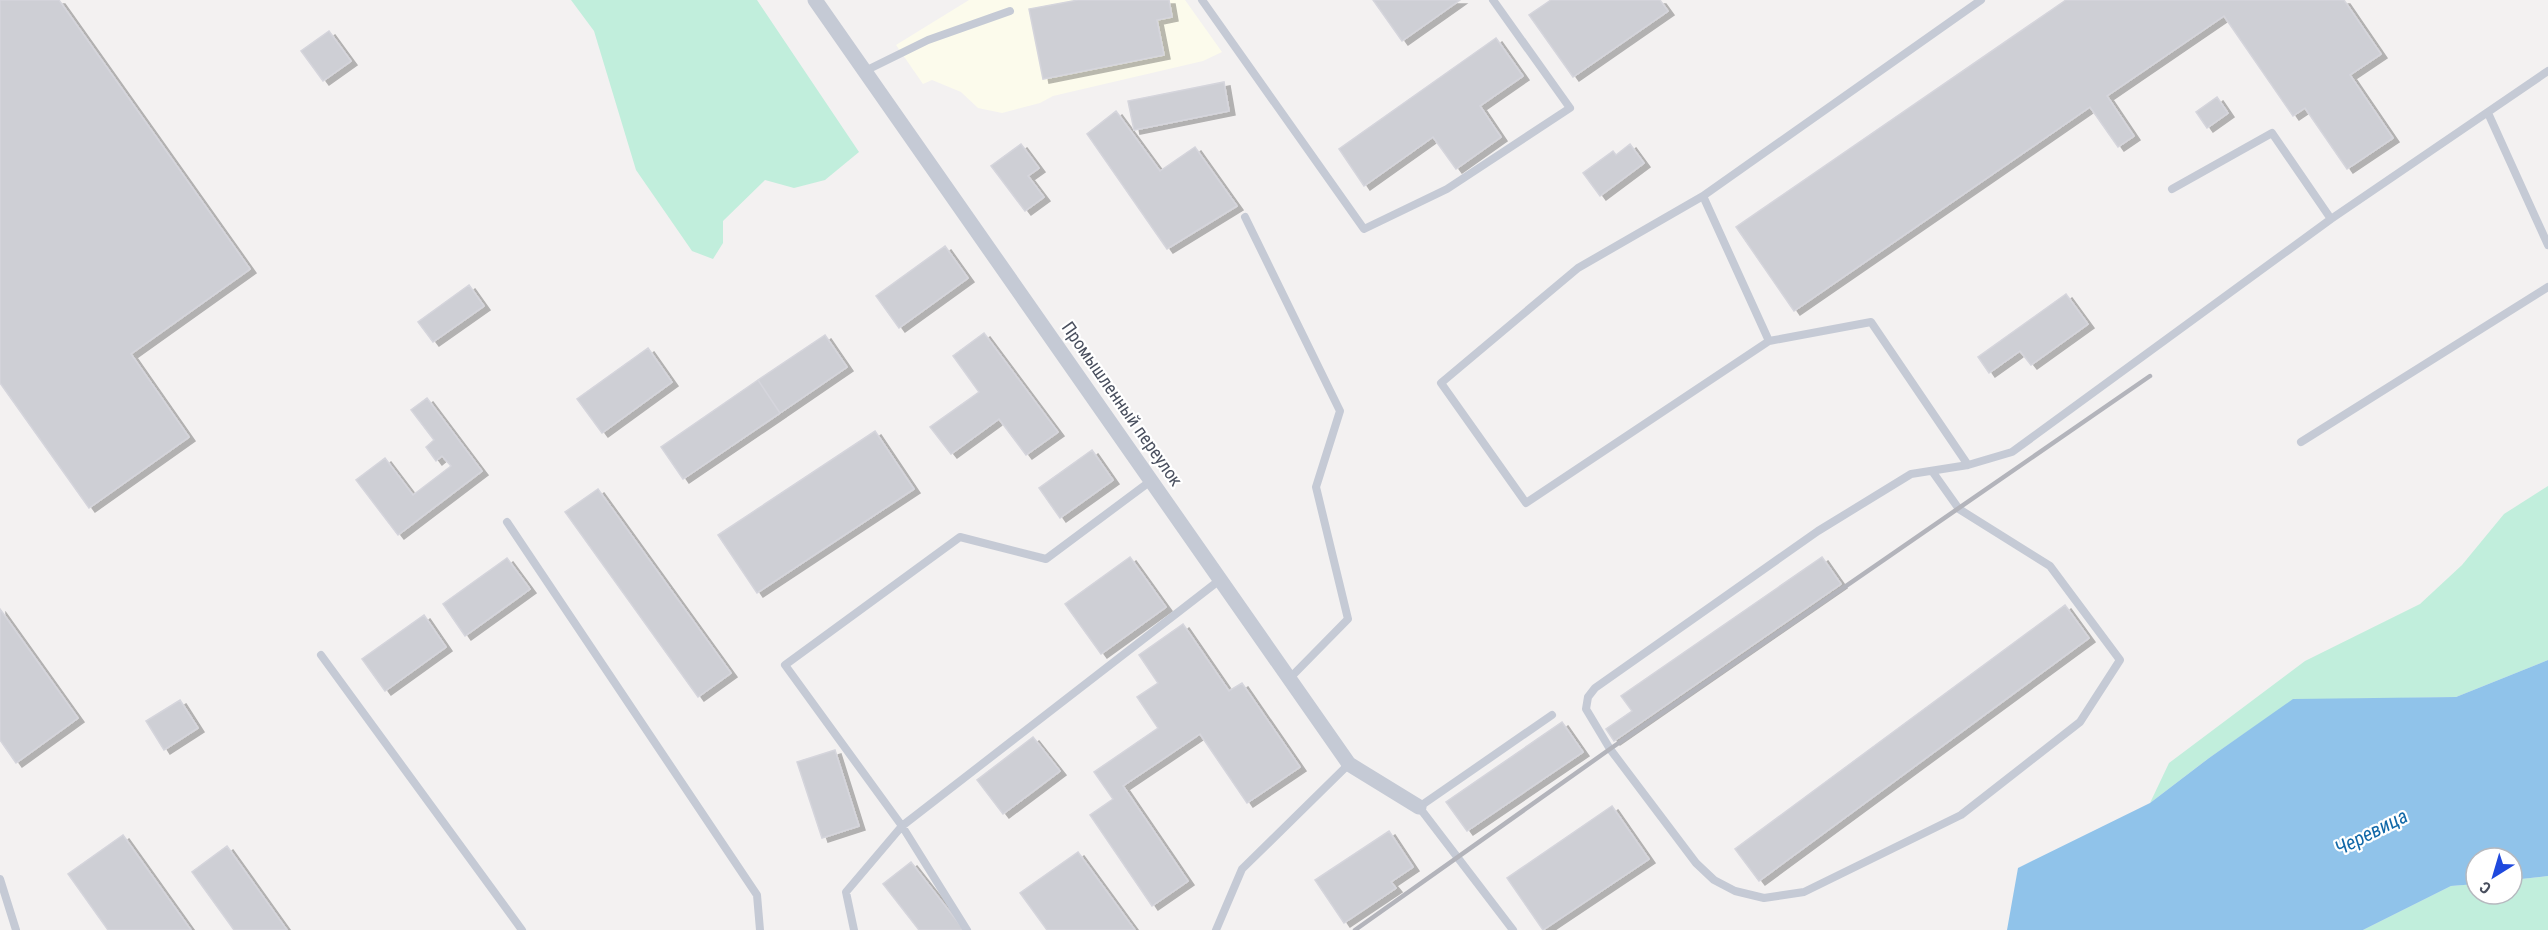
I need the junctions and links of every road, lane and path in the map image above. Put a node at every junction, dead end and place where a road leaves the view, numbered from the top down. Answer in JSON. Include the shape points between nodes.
{"nodes":[{"id":1,"x":814,"y":0,"type":"edge"},
{"id":2,"x":1202,"y":0,"type":"edge"},
{"id":3,"x":1493,"y":0,"type":"edge"},
{"id":4,"x":1981,"y":0,"type":"edge"},
{"id":5,"x":1010,"y":11,"type":"dead end"},
{"id":6,"x":865,"y":70,"type":"junction"},
{"id":7,"x":2548,"y":71,"type":"edge"},
{"id":8,"x":2488,"y":113,"type":"junction"},
{"id":9,"x":2172,"y":189,"type":"dead end"},
{"id":10,"x":1703,"y":196,"type":"junction"},
{"id":11,"x":1245,"y":217,"type":"dead end"},
{"id":12,"x":2331,"y":219,"type":"junction"},
{"id":13,"x":2548,"y":245,"type":"edge"},
{"id":14,"x":2548,"y":287,"type":"edge"},
{"id":15,"x":1769,"y":341,"type":"junction"},
{"id":16,"x":2301,"y":442,"type":"dead end"},
{"id":17,"x":1968,"y":465,"type":"junction"},
{"id":18,"x":1932,"y":471,"type":"junction"},
{"id":19,"x":1152,"y":480,"type":"junction"},
{"id":20,"x":507,"y":522,"type":"dead end"},
{"id":21,"x":1221,"y":579,"type":"junction"},
{"id":22,"x":321,"y":655,"type":"dead end"},
{"id":23,"x":1290,"y":678,"type":"junction"},
{"id":24,"x":1552,"y":715,"type":"dead end"},
{"id":25,"x":1349,"y":764,"type":"junction"},
{"id":26,"x":1419,"y":807,"type":"junction"},
{"id":27,"x":902,"y":826,"type":"junction"},
{"id":28,"x":0,"y":879,"type":"edge"},
{"id":29,"x":16,"y":930,"type":"edge"},
{"id":30,"x":522,"y":930,"type":"edge"},
{"id":31,"x":760,"y":930,"type":"edge"},
{"id":32,"x":854,"y":930,"type":"edge"},
{"id":33,"x":967,"y":930,"type":"edge"},
{"id":34,"x":1216,"y":930,"type":"edge"},
{"id":35,"x":1513,"y":930,"type":"edge"}],
"edges":[{"from":1,"to":6,"type":"street","name":"Промышленный переулок"},
{"from":2,"to":3,"type":"lane","via":[[1364,229],[1447,189],[1570,108]]},
{"from":4,"to":10,"type":"lane"},
{"from":5,"to":6,"type":"lane","via":[[928,40]]},
{"from":6,"to":19,"type":"street","name":"Промышленный переулок"},
{"from":7,"to":8,"type":"lane"},
{"from":8,"to":12,"type":"lane"},
{"from":8,"to":13,"type":"lane"},
{"from":9,"to":12,"type":"lane","via":[[2272,133]]},
{"from":10,"to":15,"type":"lane"},
{"from":10,"to":15,"type":"lane","via":[[1578,268],[1442,383],[1526,502]]},
{"from":11,"to":23,"type":"lane","via":[[1340,411],[1316,487],[1348,620]]},
{"from":12,"to":17,"type":"lane","via":[[2012,452]]},
{"from":14,"to":16,"type":"lane"},
{"from":15,"to":17,"type":"lane","via":[[1871,322]]},
{"from":17,"to":18,"type":"lane"},
{"from":18,"to":18,"type":"lane","via":[[1911,474],[1818,531],[1595,688],[1588,697],[1586,709],[1610,749],[1689,854],[1714,880],[1735,891],[1764,898],[1804,892],[1961,815],[2080,722],[2120,660],[2050,566],[1959,509]]},
{"from":19,"to":21,"type":"street","name":"Промышленный переулок"},
{"from":19,"to":27,"type":"lane","via":[[1046,559],[960,537],[785,665]]},
{"from":20,"to":31,"type":"lane","via":[[757,896]]},
{"from":21,"to":23,"type":"street","name":"Промышленный переулок"},
{"from":21,"to":27,"type":"lane"},
{"from":22,"to":30,"type":"lane"},
{"from":23,"to":25,"type":"street","name":"Промышленный переулок"},
{"from":24,"to":26,"type":"lane"},
{"from":25,"to":26,"type":"street","name":"Промышленный переулок"},
{"from":25,"to":34,"type":"lane","via":[[1242,869]]},
{"from":26,"to":35,"type":"lane"},
{"from":27,"to":32,"type":"lane","via":[[846,892]]},
{"from":27,"to":33,"type":"lane"},
{"from":28,"to":29,"type":"lane"}]}
